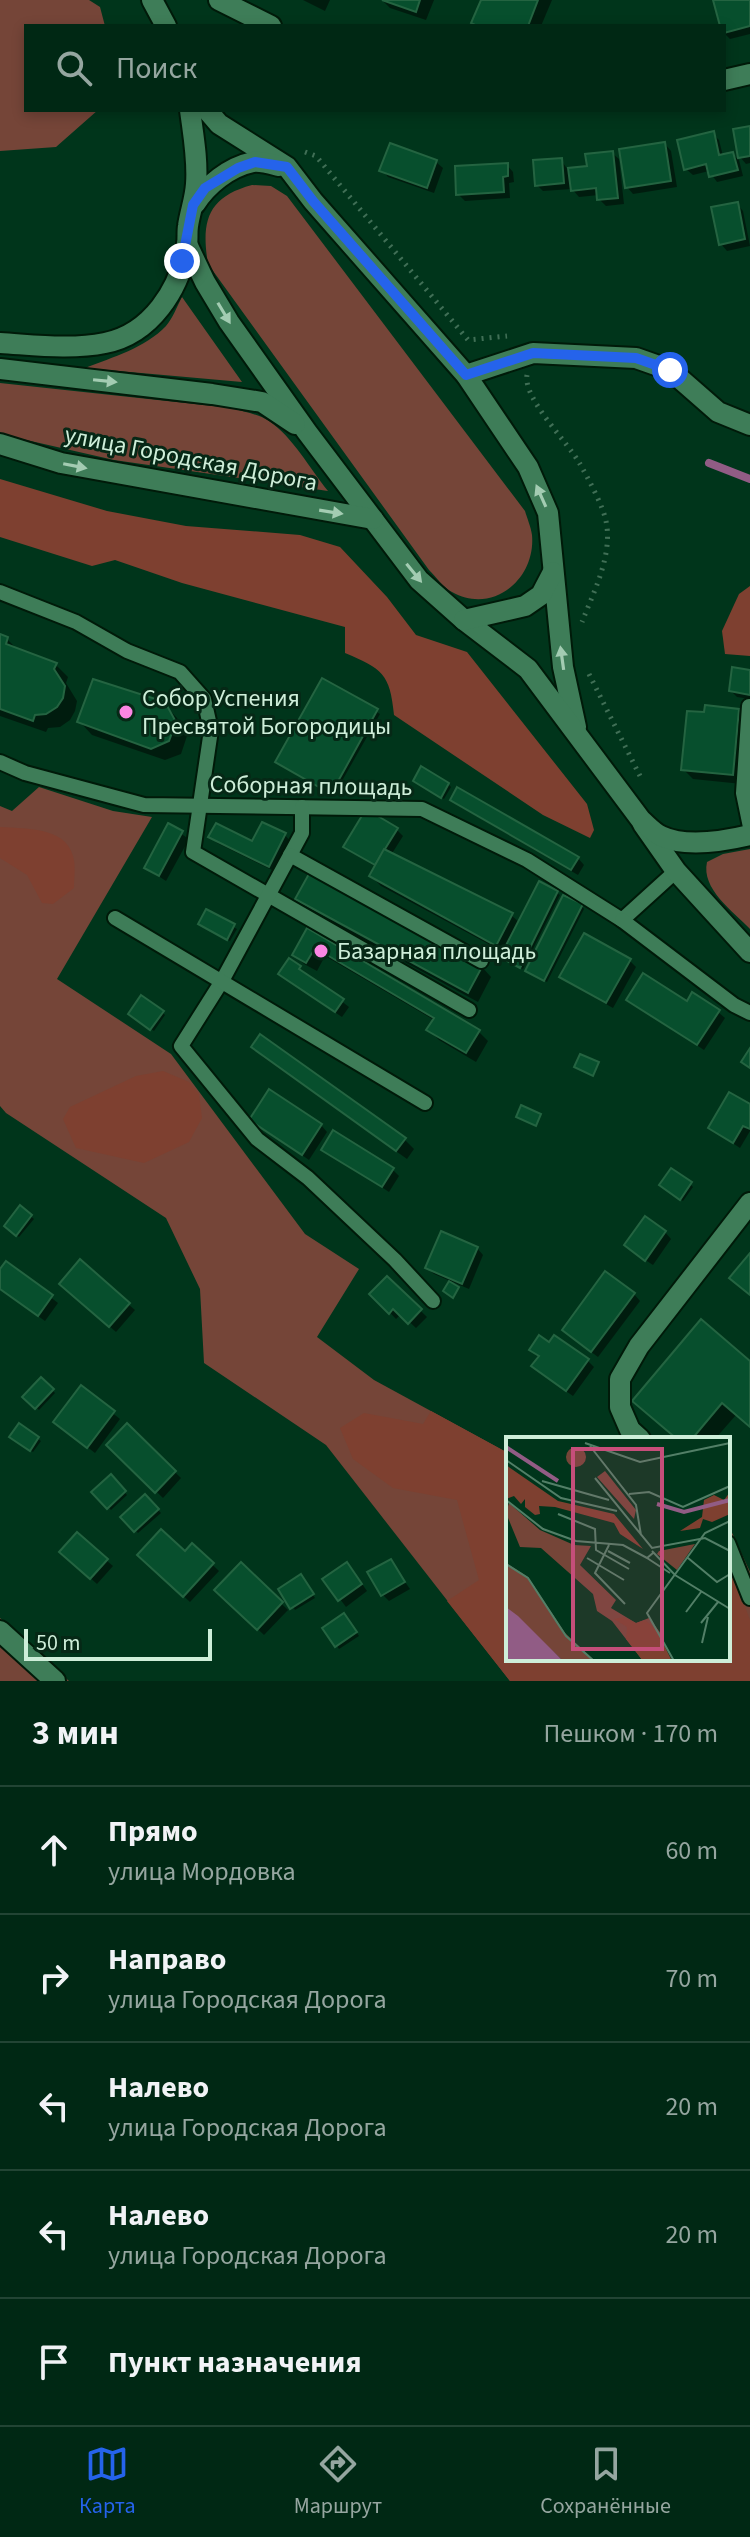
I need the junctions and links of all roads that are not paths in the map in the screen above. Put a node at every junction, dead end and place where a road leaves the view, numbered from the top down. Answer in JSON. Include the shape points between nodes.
{"nodes":[{"id":1,"x":152,"y":0,"type":"edge"},
{"id":2,"x":219,"y":0,"type":"edge"},
{"id":3,"x":165,"y":24,"type":"edge"},
{"id":4,"x":267,"y":24,"type":"edge"},
{"id":5,"x":750,"y":74,"type":"edge"},
{"id":6,"x":726,"y":80,"type":"edge"},
{"id":7,"x":190,"y":112,"type":"edge"},
{"id":8,"x":209,"y":112,"type":"edge"},
{"id":9,"x":287,"y":167,"type":"junction"},
{"id":10,"x":193,"y":205,"type":"junction"},
{"id":11,"x":187,"y":244,"type":"junction"},
{"id":12,"x":0,"y":343,"type":"edge"},
{"id":13,"x":0,"y":369,"type":"edge"},
{"id":14,"x":466,"y":375,"type":"junction"},
{"id":15,"x":750,"y":425,"type":"edge"},
{"id":16,"x":307,"y":432,"type":"junction"},
{"id":17,"x":0,"y":444,"type":"edge"},
{"id":18,"x":373,"y":519,"type":"junction"},
{"id":19,"x":553,"y":572,"type":"junction"},
{"id":20,"x":0,"y":592,"type":"edge"},
{"id":21,"x":464,"y":620,"type":"junction"},
{"id":22,"x":749,"y":706,"type":"edge"},
{"id":23,"x":578,"y":735,"type":"junction"},
{"id":24,"x":0,"y":762,"type":"edge"},
{"id":25,"x":199,"y":806,"type":"junction"},
{"id":26,"x":302,"y":807,"type":"junction"},
{"id":27,"x":641,"y":820,"type":"junction"},
{"id":28,"x":750,"y":827,"type":"edge"},
{"id":29,"x":750,"y":835,"type":"edge"},
{"id":30,"x":290,"y":855,"type":"junction"},
{"id":31,"x":676,"y":871,"type":"junction"},
{"id":32,"x":268,"y":897,"type":"junction"},
{"id":33,"x":115,"y":918,"type":"dead end"},
{"id":34,"x":622,"y":920,"type":"junction"},
{"id":35,"x":750,"y":952,"type":"edge"},
{"id":36,"x":481,"y":961,"type":"dead end"},
{"id":37,"x":222,"y":981,"type":"junction"},
{"id":38,"x":469,"y":1010,"type":"dead end"},
{"id":39,"x":750,"y":1013,"type":"edge"},
{"id":40,"x":425,"y":1103,"type":"dead end"},
{"id":41,"x":750,"y":1203,"type":"edge"},
{"id":42,"x":433,"y":1301,"type":"dead end"},
{"id":43,"x":638,"y":1437,"type":"edge"},
{"id":44,"x":730,"y":1548,"type":"edge"},
{"id":45,"x":750,"y":1598,"type":"edge"},
{"id":46,"x":0,"y":1631,"type":"edge"},
{"id":47,"x":55,"y":1681,"type":"edge"}],
"edges":[{"from":1,"to":3,"type":"main road"},
{"from":2,"to":4,"type":"main road"},
{"from":5,"to":6,"type":"main road"},
{"from":7,"to":10,"type":"main road","via":[[196,151]]},
{"from":8,"to":9,"type":"main road"},
{"from":9,"to":10,"type":"main road","via":[[255,162],[238,168],[205,188]]},
{"from":9,"to":14,"type":"main road"},
{"from":10,"to":11,"type":"main road"},
{"from":11,"to":12,"type":"main road","via":[[175,285],[140,329],[107,343]]},
{"from":11,"to":16,"type":"main road","name":"улица Городская Дорога","one_way":true,"via":[[229,322]]},
{"from":13,"to":16,"type":"main road","name":"улица Городская Дорога","one_way":true,"via":[[262,402]]},
{"from":14,"to":15,"type":"main road","via":[[533,353],[636,358],[670,370],[718,412]]},
{"from":19,"to":14,"type":"main road","one_way":true,"via":[[548,513],[528,467]]},
{"from":16,"to":18,"type":"main road","name":"улица Городская Дорога"},
{"from":17,"to":18,"type":"main road","name":"улица Городская Дорога","one_way":true,"via":[[61,463]]},
{"from":18,"to":21,"type":"main road","name":"улица Городская Дорога","one_way":true,"via":[[419,580]]},
{"from":19,"to":21,"type":"main road","via":[[541,595],[525,606]]},
{"from":23,"to":19,"type":"main road","one_way":true,"via":[[563,667]]},
{"from":20,"to":25,"type":"lane","via":[[180,672],[204,699],[211,730]]},
{"from":21,"to":23,"type":"main road","name":"улица Городская Дорога","via":[[528,669]]},
{"from":22,"to":28,"type":"lane","via":[[743,793]]},
{"from":23,"to":27,"type":"main road","name":"улица Городская Дорога"},
{"from":24,"to":25,"type":"lane","name":"Соборная площадь","via":[[144,805]]},
{"from":25,"to":26,"type":"lane","name":"Соборная площадь"},
{"from":25,"to":32,"type":"lane","via":[[193,852]]},
{"from":26,"to":30,"type":"lane","via":[[302,833]]},
{"from":26,"to":34,"type":"lane","name":"Соборная площадь","via":[[422,809],[527,860]]},
{"from":27,"to":29,"type":"main road","via":[[662,836],[690,842]]},
{"from":27,"to":31,"type":"main road","name":"улица Городская Дорога"},
{"from":30,"to":32,"type":"lane"},
{"from":30,"to":36,"type":"lane"},
{"from":31,"to":34,"type":"lane"},
{"from":31,"to":35,"type":"main road","name":"улица Городская Дорога"},
{"from":32,"to":37,"type":"lane"},
{"from":32,"to":38,"type":"lane"},
{"from":33,"to":37,"type":"lane"},
{"from":34,"to":39,"type":"lane","name":"Соборная площадь"},
{"from":37,"to":40,"type":"lane"},
{"from":37,"to":42,"type":"lane","via":[[181,1046],[257,1139],[308,1178]]},
{"from":41,"to":43,"type":"main road","via":[[639,1346],[620,1379],[620,1407]]},
{"from":44,"to":45,"type":"lane"},
{"from":46,"to":47,"type":"main road"}]}
